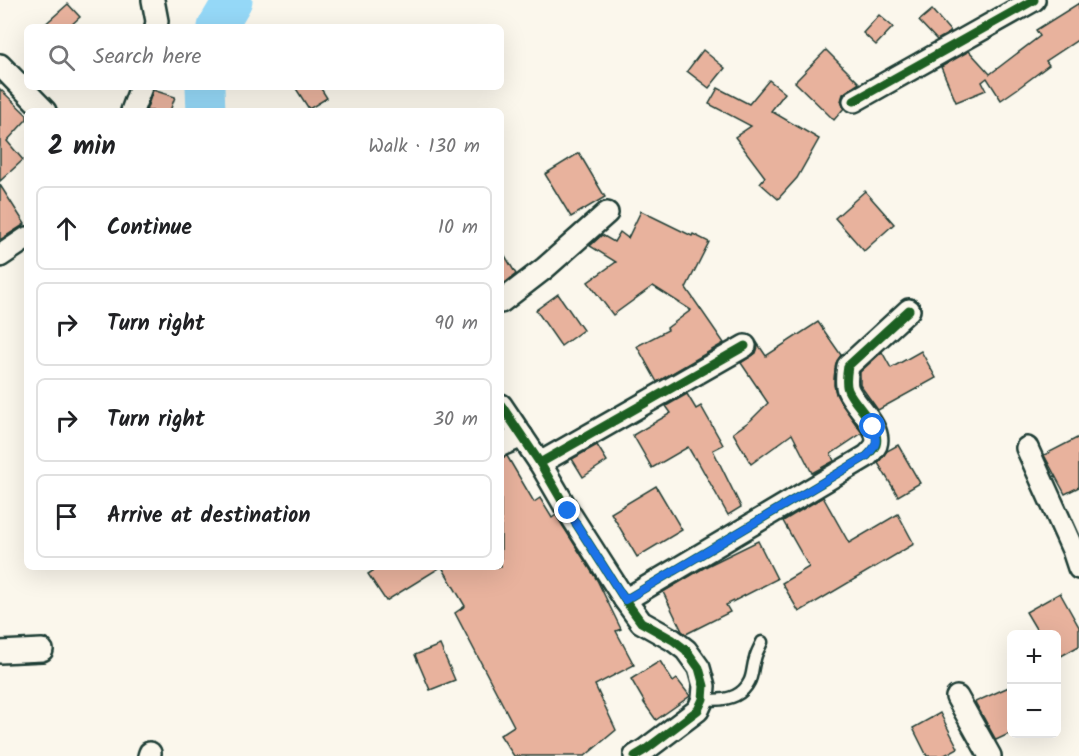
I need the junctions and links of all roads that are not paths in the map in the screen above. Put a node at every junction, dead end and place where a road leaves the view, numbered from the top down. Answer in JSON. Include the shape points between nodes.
{"nodes":[{"id":1,"x":153,"y":0,"type":"edge"},
{"id":2,"x":1034,"y":0,"type":"edge"},
{"id":3,"x":1002,"y":7,"type":"edge"},
{"id":4,"x":156,"y":24,"type":"edge"},
{"id":5,"x":0,"y":65,"type":"edge"},
{"id":6,"x":24,"y":90,"type":"edge"},
{"id":7,"x":24,"y":90,"type":"edge"},
{"id":8,"x":140,"y":90,"type":"edge"},
{"id":9,"x":854,"y":101,"type":"dead end"},
{"id":10,"x":42,"y":108,"type":"edge"},
{"id":11,"x":133,"y":108,"type":"edge"},
{"id":12,"x":607,"y":213,"type":"dead end"},
{"id":13,"x":24,"y":240,"type":"edge"},
{"id":14,"x":0,"y":256,"type":"edge"},
{"id":15,"x":504,"y":300,"type":"edge"},
{"id":16,"x":909,"y":310,"type":"dead end"},
{"id":17,"x":745,"y":346,"type":"dead end"},
{"id":18,"x":504,"y":409,"type":"edge"},
{"id":19,"x":522,"y":436,"type":"junction"},
{"id":20,"x":504,"y":444,"type":"edge"},
{"id":21,"x":1028,"y":448,"type":"dead end"},
{"id":22,"x":540,"y":463,"type":"junction"},
{"id":23,"x":1079,"y":568,"type":"edge"},
{"id":24,"x":625,"y":600,"type":"junction"},
{"id":25,"x":762,"y":642,"type":"dead end"},
{"id":26,"x":42,"y":650,"type":"dead end"},
{"id":27,"x":0,"y":652,"type":"edge"},
{"id":28,"x":957,"y":697,"type":"dead end"},
{"id":29,"x":703,"y":699,"type":"junction"},
{"id":30,"x":635,"y":756,"type":"edge"},
{"id":31,"x":990,"y":756,"type":"edge"}],
"edges":[{"from":1,"to":4,"type":"street"},
{"from":2,"to":3,"type":"street"},
{"from":3,"to":9,"type":"street"},
{"from":5,"to":6,"type":"street"},
{"from":7,"to":10,"type":"street"},
{"from":8,"to":11,"type":"street"},
{"from":12,"to":15,"type":"street"},
{"from":13,"to":14,"type":"street"},
{"from":16,"to":24,"type":"street","via":[[848,366],[848,390],[877,437],[876,446],[867,456]]},
{"from":17,"to":22,"type":"street"},
{"from":18,"to":19,"type":"street"},
{"from":19,"to":20,"type":"street"},
{"from":19,"to":22,"type":"street"},
{"from":21,"to":23,"type":"street"},
{"from":22,"to":24,"type":"street"},
{"from":24,"to":29,"type":"street","via":[[641,622],[686,650],[699,668]]},
{"from":25,"to":29,"type":"lane","via":[[745,688],[726,699]]},
{"from":26,"to":27,"type":"street"},
{"from":28,"to":31,"type":"street"},
{"from":29,"to":30,"type":"street","via":[[698,710]]}]}
